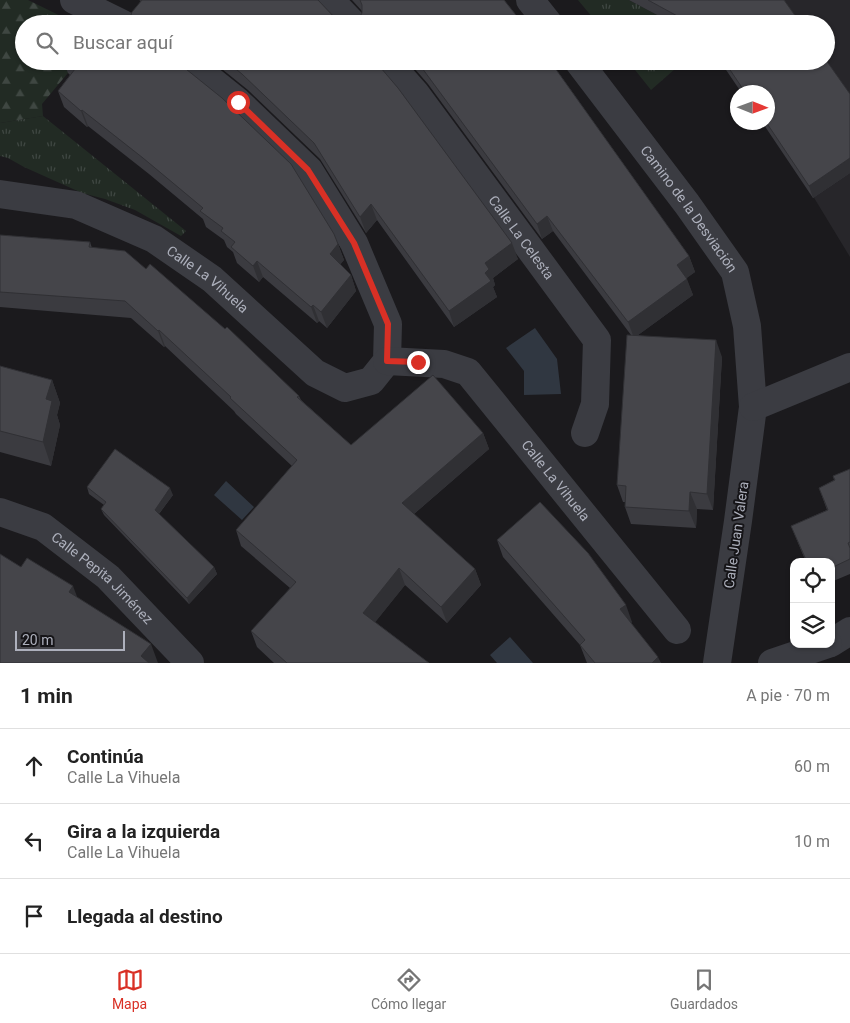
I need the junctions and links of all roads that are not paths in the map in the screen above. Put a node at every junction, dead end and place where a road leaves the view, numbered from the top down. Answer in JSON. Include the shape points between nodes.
{"nodes":[{"id":1,"x":74,"y":0,"type":"edge"},
{"id":2,"x":330,"y":0,"type":"edge"},
{"id":3,"x":530,"y":0,"type":"edge"},
{"id":4,"x":105,"y":15,"type":"edge"},
{"id":5,"x":344,"y":15,"type":"edge"},
{"id":6,"x":541,"y":15,"type":"edge"},
{"id":7,"x":198,"y":70,"type":"edge"},
{"id":8,"x":395,"y":70,"type":"edge"},
{"id":9,"x":585,"y":70,"type":"edge"},
{"id":10,"x":0,"y":194,"type":"edge"},
{"id":11,"x":387,"y":361,"type":"junction"},
{"id":12,"x":850,"y":367,"type":"edge"},
{"id":13,"x":753,"y":407,"type":"junction"},
{"id":14,"x":586,"y":433,"type":"dead end"},
{"id":15,"x":0,"y":512,"type":"edge"},
{"id":16,"x":677,"y":630,"type":"dead end"},
{"id":17,"x":850,"y":631,"type":"edge"},
{"id":18,"x":835,"y":641,"type":"edge"},
{"id":19,"x":818,"y":648,"type":"edge"},
{"id":20,"x":827,"y":648,"type":"edge"},
{"id":21,"x":190,"y":663,"type":"edge"},
{"id":22,"x":717,"y":663,"type":"edge"},
{"id":23,"x":772,"y":663,"type":"edge"},
{"id":24,"x":815,"y":663,"type":"edge"}],
"edges":[{"from":1,"to":4,"type":"street"},
{"from":2,"to":5,"type":"street"},
{"from":3,"to":6,"type":"street"},
{"from":7,"to":11,"type":"street","via":[[238,102],[308,170],[354,243],[388,324]]},
{"from":8,"to":14,"type":"street","name":"Calle La Celesta","via":[[416,94],[597,340],[595,404]]},
{"from":9,"to":13,"type":"street","name":"Camino de la Desviación","via":[[735,272],[747,326]]},
{"from":10,"to":11,"type":"street","name":"Calle La Vihuela","via":[[76,205],[154,238],[212,279],[315,373],[345,388],[371,381]]},
{"from":11,"to":16,"type":"street","name":"Calle La Vihuela","via":[[444,364],[468,372]]},
{"from":12,"to":13,"type":"street"},
{"from":13,"to":22,"type":"street","name":"Calle Juan Valera"},
{"from":15,"to":21,"type":"street","name":"Calle Pepita Jiménez","via":[[43,527],[108,577]]},
{"from":17,"to":18,"type":"street"},
{"from":19,"to":23,"type":"street"},
{"from":20,"to":24,"type":"street"}]}
